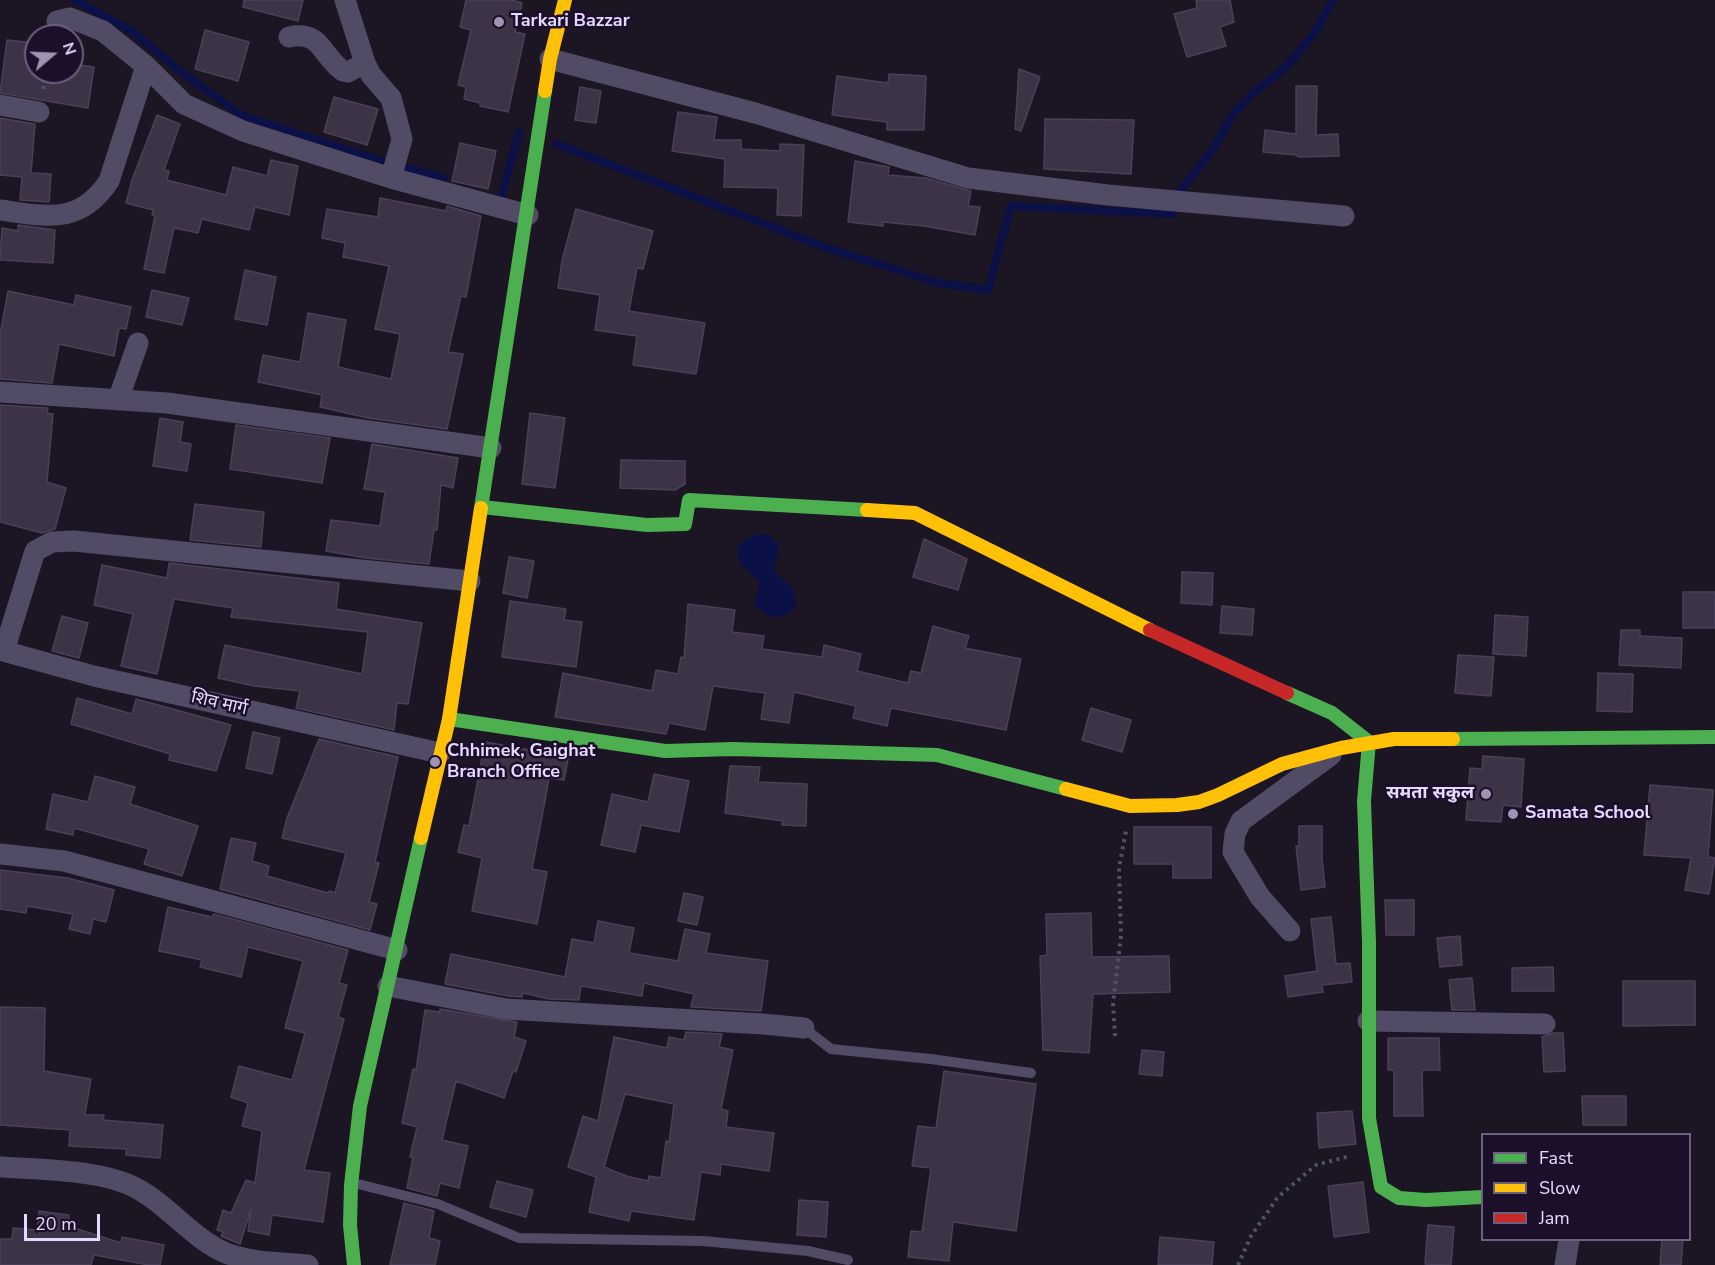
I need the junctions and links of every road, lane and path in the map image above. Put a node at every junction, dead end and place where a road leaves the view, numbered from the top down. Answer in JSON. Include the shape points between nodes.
{"nodes":[{"id":1,"x":345,"y":0,"type":"edge"},
{"id":2,"x":566,"y":0,"type":"edge"},
{"id":3,"x":57,"y":21,"type":"dead end"},
{"id":4,"x":289,"y":37,"type":"dead end"},
{"id":5,"x":550,"y":59,"type":"junction"},
{"id":6,"x":364,"y":63,"type":"junction"},
{"id":7,"x":146,"y":66,"type":"junction"},
{"id":8,"x":0,"y":105,"type":"edge"},
{"id":9,"x":39,"y":112,"type":"dead end"},
{"id":10,"x":392,"y":177,"type":"junction"},
{"id":11,"x":0,"y":210,"type":"edge"},
{"id":12,"x":528,"y":215,"type":"junction"},
{"id":13,"x":1344,"y":216,"type":"dead end"},
{"id":14,"x":138,"y":343,"type":"dead end"},
{"id":15,"x":0,"y":392,"type":"edge"},
{"id":16,"x":118,"y":400,"type":"junction"},
{"id":17,"x":491,"y":448,"type":"junction"},
{"id":18,"x":482,"y":507,"type":"junction"},
{"id":19,"x":470,"y":581,"type":"junction"},
{"id":20,"x":2,"y":651,"type":"edge"},
{"id":21,"x":449,"y":719,"type":"junction"},
{"id":22,"x":1715,"y":738,"type":"edge"},
{"id":23,"x":1369,"y":742,"type":"junction"},
{"id":24,"x":1341,"y":748,"type":"junction"},
{"id":25,"x":440,"y":753,"type":"junction"},
{"id":26,"x":1130,"y":806,"type":"junction"},
{"id":27,"x":0,"y":854,"type":"edge"},
{"id":28,"x":1290,"y":931,"type":"dead end"},
{"id":29,"x":397,"y":950,"type":"junction"},
{"id":30,"x":388,"y":986,"type":"junction"},
{"id":31,"x":1368,"y":1021,"type":"junction"},
{"id":32,"x":1545,"y":1024,"type":"dead end"},
{"id":33,"x":804,"y":1028,"type":"joint"},
{"id":34,"x":1115,"y":1036,"type":"dead end"},
{"id":35,"x":1031,"y":1073,"type":"dead end"},
{"id":36,"x":1374,"y":1150,"type":"junction"},
{"id":37,"x":0,"y":1167,"type":"edge"},
{"id":38,"x":351,"y":1182,"type":"junction"},
{"id":39,"x":1481,"y":1197,"type":"edge"},
{"id":40,"x":1569,"y":1241,"type":"edge"},
{"id":41,"x":849,"y":1260,"type":"dead end"},
{"id":42,"x":308,"y":1265,"type":"edge"},
{"id":43,"x":354,"y":1265,"type":"edge"},
{"id":44,"x":1238,"y":1265,"type":"edge"},
{"id":45,"x":1565,"y":1265,"type":"edge"}],
"edges":[{"from":1,"to":6,"type":"street"},
{"from":2,"to":5,"type":"street"},
{"from":3,"to":7,"type":"street","via":[[70,18],[103,31]]},
{"from":4,"to":6,"type":"street","via":[[310,36],[343,71]]},
{"from":5,"to":12,"type":"street"},
{"from":5,"to":13,"type":"street","via":[[755,113],[968,178]]},
{"from":6,"to":10,"type":"street","via":[[391,99],[402,139]]},
{"from":7,"to":10,"type":"street","via":[[184,104],[243,131]]},
{"from":7,"to":11,"type":"street","via":[[109,181],[99,195],[78,209],[52,216]]},
{"from":8,"to":9,"type":"street"},
{"from":10,"to":12,"type":"street"},
{"from":12,"to":17,"type":"street"},
{"from":14,"to":16,"type":"street"},
{"from":15,"to":16,"type":"street"},
{"from":16,"to":17,"type":"street","via":[[167,403]]},
{"from":17,"to":18,"type":"street"},
{"from":18,"to":19,"type":"street"},
{"from":18,"to":23,"type":"street","via":[[647,525],[685,524],[689,500],[915,513],[1109,610],[1332,713]]},
{"from":19,"to":20,"type":"street","via":[[74,541],[52,542],[34,551]]},
{"from":19,"to":21,"type":"street"},
{"from":20,"to":25,"type":"street","name":"शिव मार्ग","via":[[94,676]]},
{"from":21,"to":25,"type":"street"},
{"from":21,"to":26,"type":"street","via":[[664,751],[745,749],[937,755]]},
{"from":22,"to":23,"type":"street"},
{"from":23,"to":24,"type":"street"},
{"from":23,"to":31,"type":"street","via":[[1364,801]]},
{"from":24,"to":26,"type":"street","via":[[1282,765],[1199,802]]},
{"from":24,"to":28,"type":"street","via":[[1241,821],[1235,834],[1233,852],[1260,897]]},
{"from":25,"to":29,"type":"street"},
{"from":26,"to":34,"type":"path","via":[[1119,868],[1121,936],[1113,1003]]},
{"from":27,"to":29,"type":"street","via":[[64,861]]},
{"from":29,"to":30,"type":"street"},
{"from":30,"to":33,"type":"street","via":[[506,1008]]},
{"from":30,"to":38,"type":"street","via":[[361,1103]]},
{"from":31,"to":32,"type":"street"},
{"from":31,"to":36,"type":"street","via":[[1369,1118]]},
{"from":33,"to":35,"type":"lane","via":[[831,1049]]},
{"from":36,"to":39,"type":"street","via":[[1381,1186],[1399,1198]]},
{"from":36,"to":44,"type":"path","via":[[1316,1165],[1278,1197],[1251,1236]]},
{"from":37,"to":42,"type":"street","via":[[54,1170],[131,1185],[224,1252]]},
{"from":38,"to":41,"type":"lane","via":[[438,1204],[519,1238],[703,1241],[808,1251]]},
{"from":38,"to":43,"type":"street","via":[[350,1240]]},
{"from":40,"to":45,"type":"street"}]}
